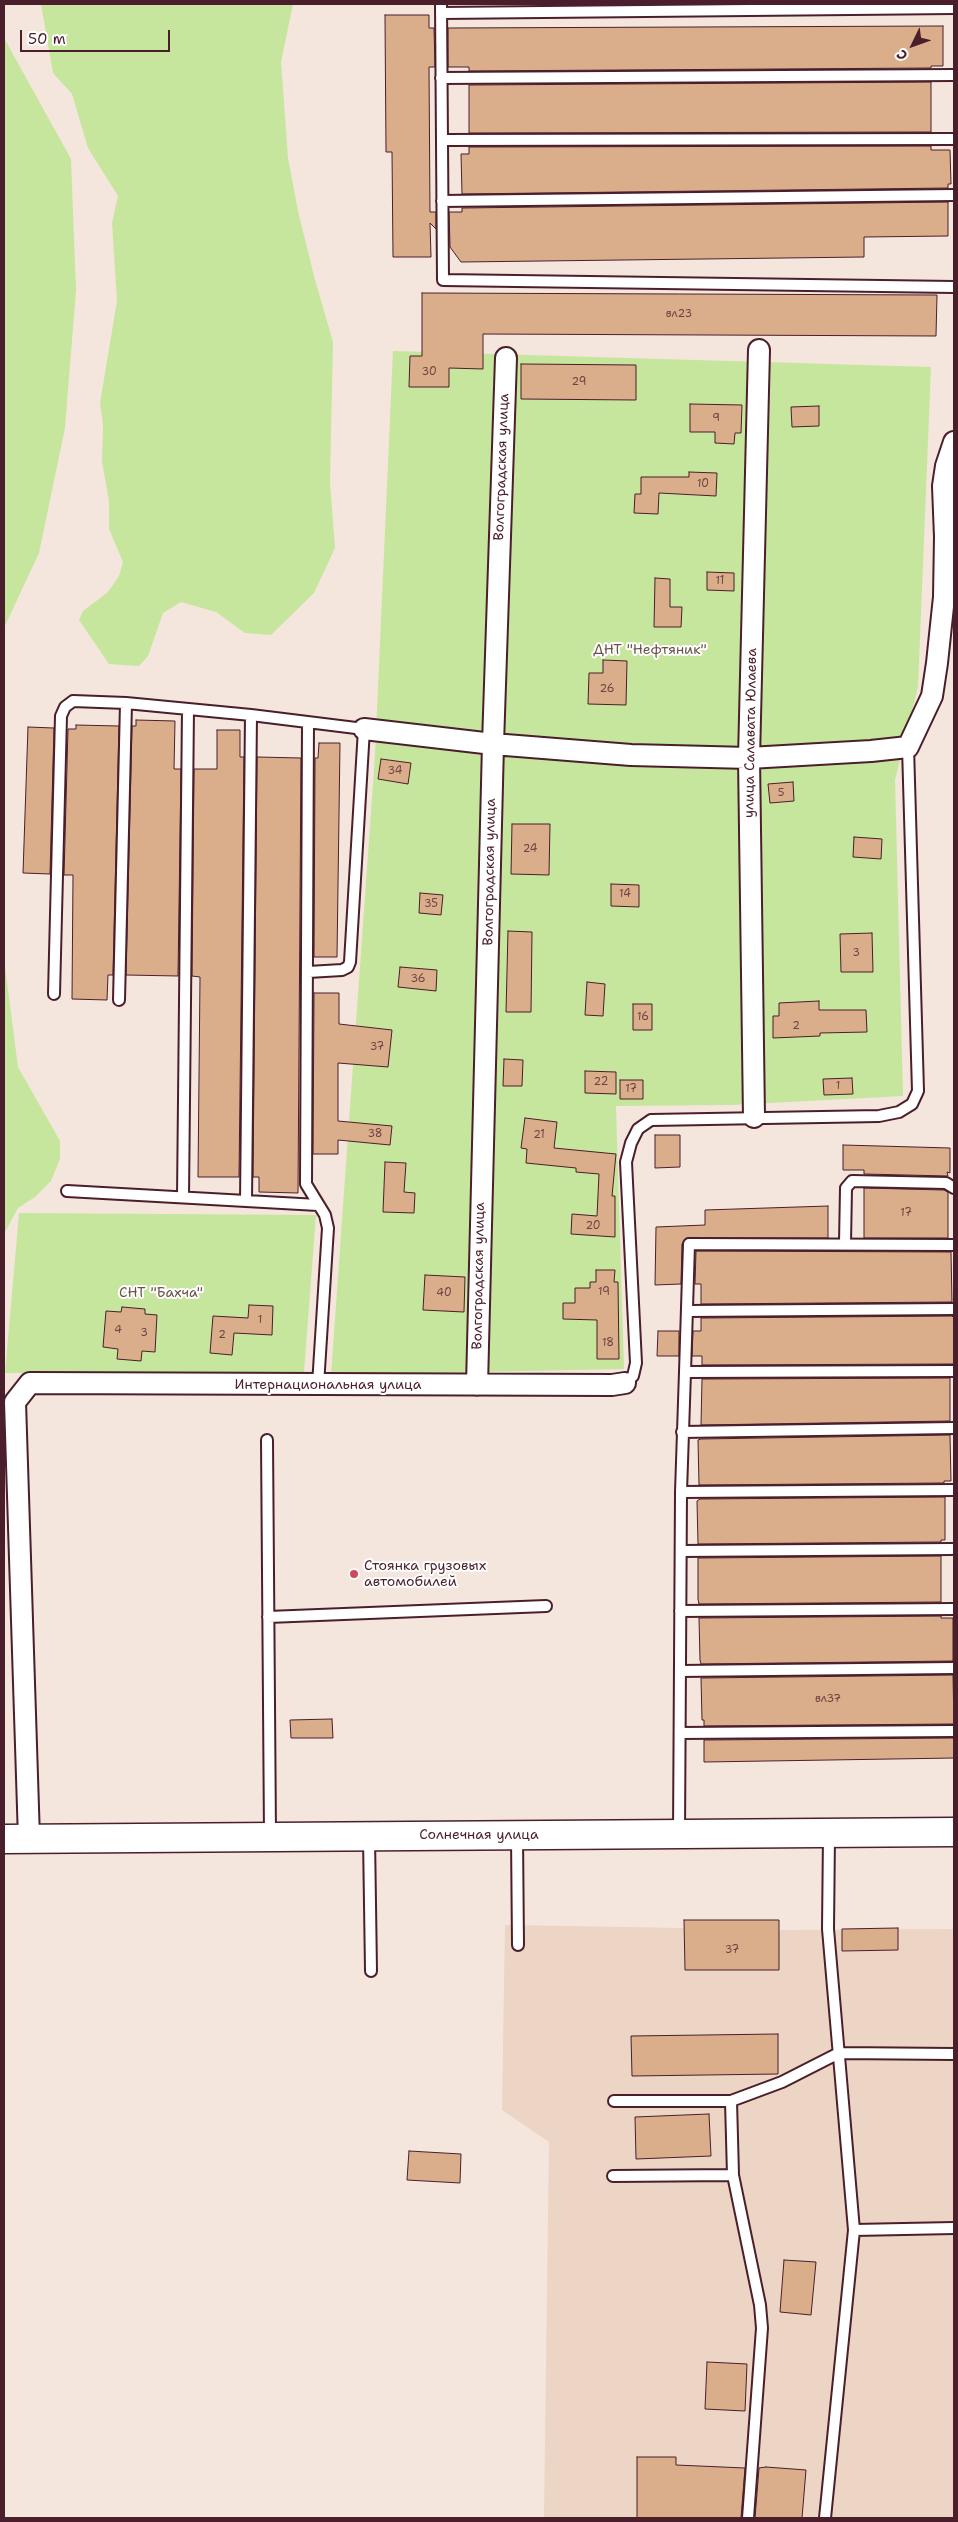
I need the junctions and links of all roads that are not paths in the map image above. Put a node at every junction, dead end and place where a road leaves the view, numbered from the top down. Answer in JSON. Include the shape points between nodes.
{"nodes":[{"id":1,"x":441,"y":8,"type":"edge"},
{"id":2,"x":954,"y":8,"type":"edge"},
{"id":3,"x":954,"y":76,"type":"edge"},
{"id":4,"x":441,"y":78,"type":"junction"},
{"id":5,"x":954,"y":139,"type":"edge"},
{"id":6,"x":442,"y":140,"type":"junction"},
{"id":7,"x":954,"y":195,"type":"edge"},
{"id":8,"x":442,"y":201,"type":"junction"},
{"id":9,"x":954,"y":287,"type":"edge"},
{"id":10,"x":759,"y":350,"type":"dead end"},
{"id":11,"x":506,"y":358,"type":"dead end"},
{"id":12,"x":954,"y":442,"type":"edge"},
{"id":13,"x":126,"y":703,"type":"junction"},
{"id":14,"x":188,"y":709,"type":"junction"},
{"id":15,"x":251,"y":715,"type":"junction"},
{"id":16,"x":308,"y":722,"type":"junction"},
{"id":17,"x":364,"y":730,"type":"junction"},
{"id":18,"x":493,"y":744,"type":"junction"},
{"id":19,"x":908,"y":747,"type":"junction"},
{"id":20,"x":749,"y":758,"type":"junction"},
{"id":21,"x":308,"y":972,"type":"junction"},
{"id":22,"x":54,"y":994,"type":"dead end"},
{"id":23,"x":119,"y":1000,"type":"dead end"},
{"id":24,"x":754,"y":1117,"type":"junction"},
{"id":25,"x":954,"y":1188,"type":"edge"},
{"id":26,"x":67,"y":1191,"type":"dead end"},
{"id":27,"x":183,"y":1197,"type":"junction"},
{"id":28,"x":246,"y":1201,"type":"junction"},
{"id":29,"x":318,"y":1205,"type":"junction"},
{"id":30,"x":845,"y":1243,"type":"junction"},
{"id":31,"x":954,"y":1245,"type":"edge"},
{"id":32,"x":954,"y":1309,"type":"edge"},
{"id":33,"x":688,"y":1311,"type":"junction"},
{"id":34,"x":954,"y":1371,"type":"edge"},
{"id":35,"x":685,"y":1372,"type":"junction"},
{"id":36,"x":625,"y":1382,"type":"joint"},
{"id":37,"x":318,"y":1385,"type":"junction"},
{"id":38,"x":477,"y":1385,"type":"junction"},
{"id":39,"x":954,"y":1428,"type":"edge"},
{"id":40,"x":682,"y":1432,"type":"junction"},
{"id":41,"x":267,"y":1440,"type":"dead end"},
{"id":42,"x":954,"y":1490,"type":"edge"},
{"id":43,"x":681,"y":1492,"type":"junction"},
{"id":44,"x":952,"y":1549,"type":"dead end"},
{"id":45,"x":681,"y":1551,"type":"junction"},
{"id":46,"x":546,"y":1606,"type":"dead end"},
{"id":47,"x":954,"y":1609,"type":"edge"},
{"id":48,"x":680,"y":1611,"type":"junction"},
{"id":49,"x":268,"y":1617,"type":"junction"},
{"id":50,"x":954,"y":1668,"type":"edge"},
{"id":51,"x":680,"y":1671,"type":"junction"},
{"id":52,"x":954,"y":1731,"type":"edge"},
{"id":53,"x":680,"y":1733,"type":"junction"},
{"id":54,"x":829,"y":1832,"type":"junction"},
{"id":55,"x":954,"y":1832,"type":"edge"},
{"id":56,"x":679,"y":1834,"type":"junction"},
{"id":57,"x":517,"y":1835,"type":"junction"},
{"id":58,"x":270,"y":1836,"type":"junction"},
{"id":59,"x":369,"y":1836,"type":"junction"},
{"id":60,"x":16,"y":1839,"type":"edge"},
{"id":61,"x":518,"y":1945,"type":"dead end"},
{"id":62,"x":370,"y":1972,"type":"dead end"},
{"id":63,"x":839,"y":2054,"type":"junction"},
{"id":64,"x":954,"y":2054,"type":"edge"},
{"id":65,"x":614,"y":2101,"type":"dead end"},
{"id":66,"x":731,"y":2102,"type":"junction"},
{"id":67,"x":733,"y":2175,"type":"junction"},
{"id":68,"x":613,"y":2176,"type":"dead end"},
{"id":69,"x":954,"y":2228,"type":"edge"},
{"id":70,"x":854,"y":2230,"type":"junction"},
{"id":71,"x":748,"y":2518,"type":"edge"},
{"id":72,"x":825,"y":2518,"type":"edge"}],
"edges":[{"from":1,"to":2,"type":"lane"},
{"from":1,"to":4,"type":"lane"},
{"from":3,"to":4,"type":"lane"},
{"from":4,"to":6,"type":"lane"},
{"from":5,"to":6,"type":"lane"},
{"from":6,"to":8,"type":"lane"},
{"from":7,"to":8,"type":"lane"},
{"from":8,"to":9,"type":"lane","via":[[443,280]]},
{"from":10,"to":20,"type":"street","name":"улица Салавата Юлаева"},
{"from":11,"to":18,"type":"street","name":"Волгоградская улица"},
{"from":12,"to":19,"type":"street","via":[[943,486],[944,597],[937,663],[932,696]]},
{"from":13,"to":14,"type":"lane"},
{"from":13,"to":22,"type":"lane","via":[[73,701],[61,716]]},
{"from":13,"to":23,"type":"lane"},
{"from":14,"to":15,"type":"lane"},
{"from":14,"to":27,"type":"lane"},
{"from":15,"to":16,"type":"lane"},
{"from":15,"to":28,"type":"lane"},
{"from":16,"to":17,"type":"lane"},
{"from":16,"to":21,"type":"lane"},
{"from":17,"to":18,"type":"street"},
{"from":17,"to":21,"type":"lane","via":[[350,962],[342,970]]},
{"from":18,"to":20,"type":"street","via":[[631,755]]},
{"from":18,"to":38,"type":"street","name":"Волгоградская улица"},
{"from":19,"to":20,"type":"street"},
{"from":19,"to":24,"type":"lane","via":[[918,1091],[912,1104],[899,1112],[879,1116]]},
{"from":20,"to":24,"type":"street","name":"улица Салавата Юлаева"},
{"from":21,"to":29,"type":"lane","via":[[306,1184]]},
{"from":24,"to":36,"type":"lane","via":[[651,1120],[638,1128],[626,1162],[636,1364],[632,1376]]},
{"from":25,"to":30,"type":"lane","via":[[946,1183],[852,1180],[846,1188]]},
{"from":26,"to":27,"type":"lane"},
{"from":27,"to":28,"type":"lane"},
{"from":28,"to":29,"type":"lane"},
{"from":29,"to":37,"type":"lane","via":[[328,1228]]},
{"from":30,"to":31,"type":"lane"},
{"from":30,"to":33,"type":"lane","via":[[690,1244]]},
{"from":32,"to":33,"type":"lane"},
{"from":33,"to":35,"type":"lane"},
{"from":34,"to":35,"type":"lane"},
{"from":35,"to":40,"type":"lane"},
{"from":36,"to":38,"type":"street","name":"Интернациональная улица","via":[[612,1385]]},
{"from":37,"to":38,"type":"street","name":"Интернациональная улица"},
{"from":37,"to":60,"type":"street","name":"Интернациональная улица","via":[[30,1383],[15,1402]]},
{"from":39,"to":40,"type":"lane"},
{"from":40,"to":43,"type":"lane"},
{"from":41,"to":49,"type":"lane"},
{"from":42,"to":43,"type":"lane"},
{"from":43,"to":45,"type":"lane"},
{"from":44,"to":45,"type":"lane"},
{"from":45,"to":48,"type":"lane"},
{"from":46,"to":49,"type":"lane"},
{"from":47,"to":48,"type":"lane"},
{"from":48,"to":51,"type":"lane"},
{"from":49,"to":58,"type":"lane"},
{"from":50,"to":51,"type":"lane"},
{"from":51,"to":53,"type":"lane"},
{"from":52,"to":53,"type":"lane"},
{"from":53,"to":56,"type":"lane"},
{"from":54,"to":55,"type":"street","name":"Солнечная улица"},
{"from":54,"to":56,"type":"street","name":"Солнечная улица"},
{"from":54,"to":63,"type":"lane","via":[[828,1929]]},
{"from":56,"to":57,"type":"street","name":"Солнечная улица"},
{"from":57,"to":59,"type":"street","name":"Солнечная улица"},
{"from":57,"to":61,"type":"lane"},
{"from":58,"to":59,"type":"street","name":"Солнечная улица"},
{"from":58,"to":60,"type":"street","name":"Солнечная улица"},
{"from":59,"to":62,"type":"lane"},
{"from":63,"to":64,"type":"lane"},
{"from":63,"to":66,"type":"lane"},
{"from":63,"to":70,"type":"lane"},
{"from":65,"to":66,"type":"lane"},
{"from":66,"to":67,"type":"lane"},
{"from":67,"to":68,"type":"lane"},
{"from":67,"to":71,"type":"lane","via":[[762,2328]]},
{"from":69,"to":70,"type":"lane"},
{"from":70,"to":72,"type":"lane"}]}
